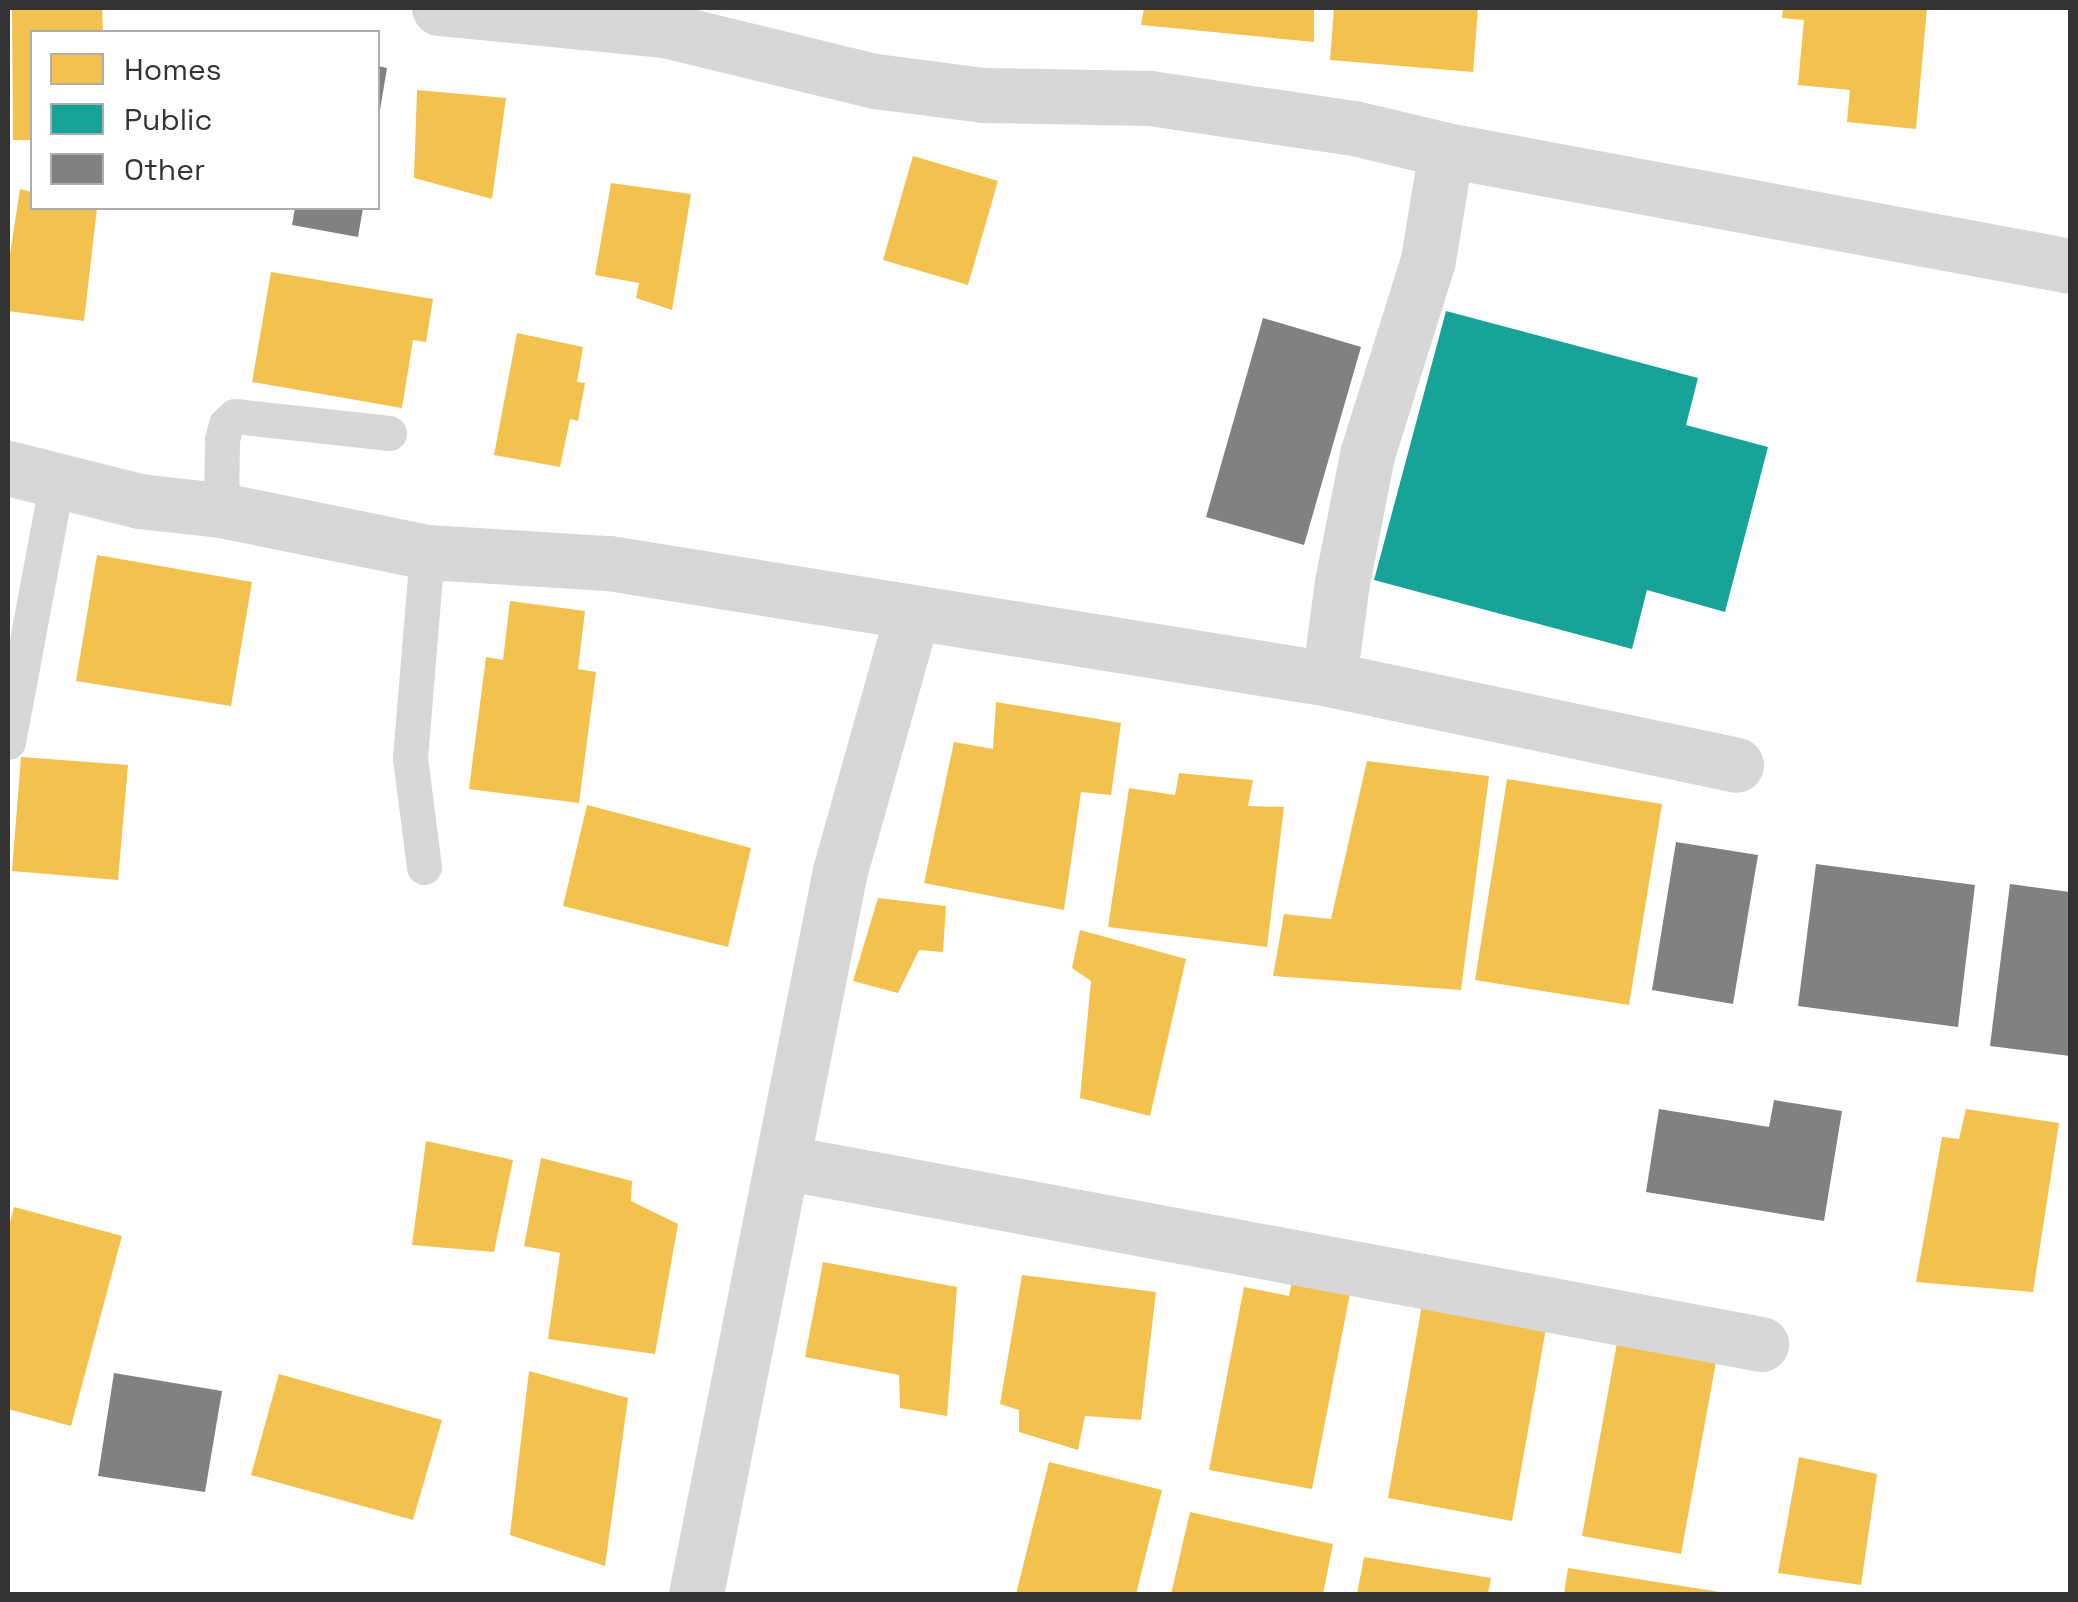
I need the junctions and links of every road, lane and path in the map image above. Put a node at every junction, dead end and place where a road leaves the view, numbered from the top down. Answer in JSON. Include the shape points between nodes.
{"nodes":[{"id":1,"x":439,"y":8,"type":"edge"},
{"id":2,"x":1446,"y":150,"type":"junction"},
{"id":3,"x":2070,"y":266,"type":"edge"},
{"id":4,"x":389,"y":433,"type":"dead end"},
{"id":5,"x":32,"y":475,"type":"edge"},
{"id":6,"x":221,"y":510,"type":"junction"},
{"id":7,"x":428,"y":552,"type":"junction"},
{"id":8,"x":912,"y":614,"type":"junction"},
{"id":9,"x":1330,"y":679,"type":"junction"},
{"id":10,"x":8,"y":742,"type":"edge"},
{"id":11,"x":1736,"y":765,"type":"dead end"},
{"id":12,"x":424,"y":867,"type":"dead end"},
{"id":13,"x":783,"y":1162,"type":"junction"},
{"id":14,"x":1761,"y":1344,"type":"dead end"},
{"id":15,"x":696,"y":1594,"type":"edge"}],
"edges":[{"from":1,"to":2,"type":"street","via":[[665,30],[875,80],[983,95],[1150,98],[1354,128]]},
{"from":2,"to":3,"type":"street"},
{"from":2,"to":9,"type":"street","via":[[1428,260],[1367,455]]},
{"from":4,"to":6,"type":"lane","via":[[234,416],[222,440]]},
{"from":5,"to":6,"type":"street","via":[[140,501]]},
{"from":5,"to":10,"type":"lane"},
{"from":6,"to":7,"type":"street"},
{"from":7,"to":8,"type":"street","via":[[609,562]]},
{"from":7,"to":12,"type":"lane","via":[[410,758]]},
{"from":8,"to":9,"type":"street"},
{"from":8,"to":13,"type":"street","via":[[840,871]]},
{"from":9,"to":11,"type":"street"},
{"from":13,"to":14,"type":"street"},
{"from":13,"to":15,"type":"street"}]}
